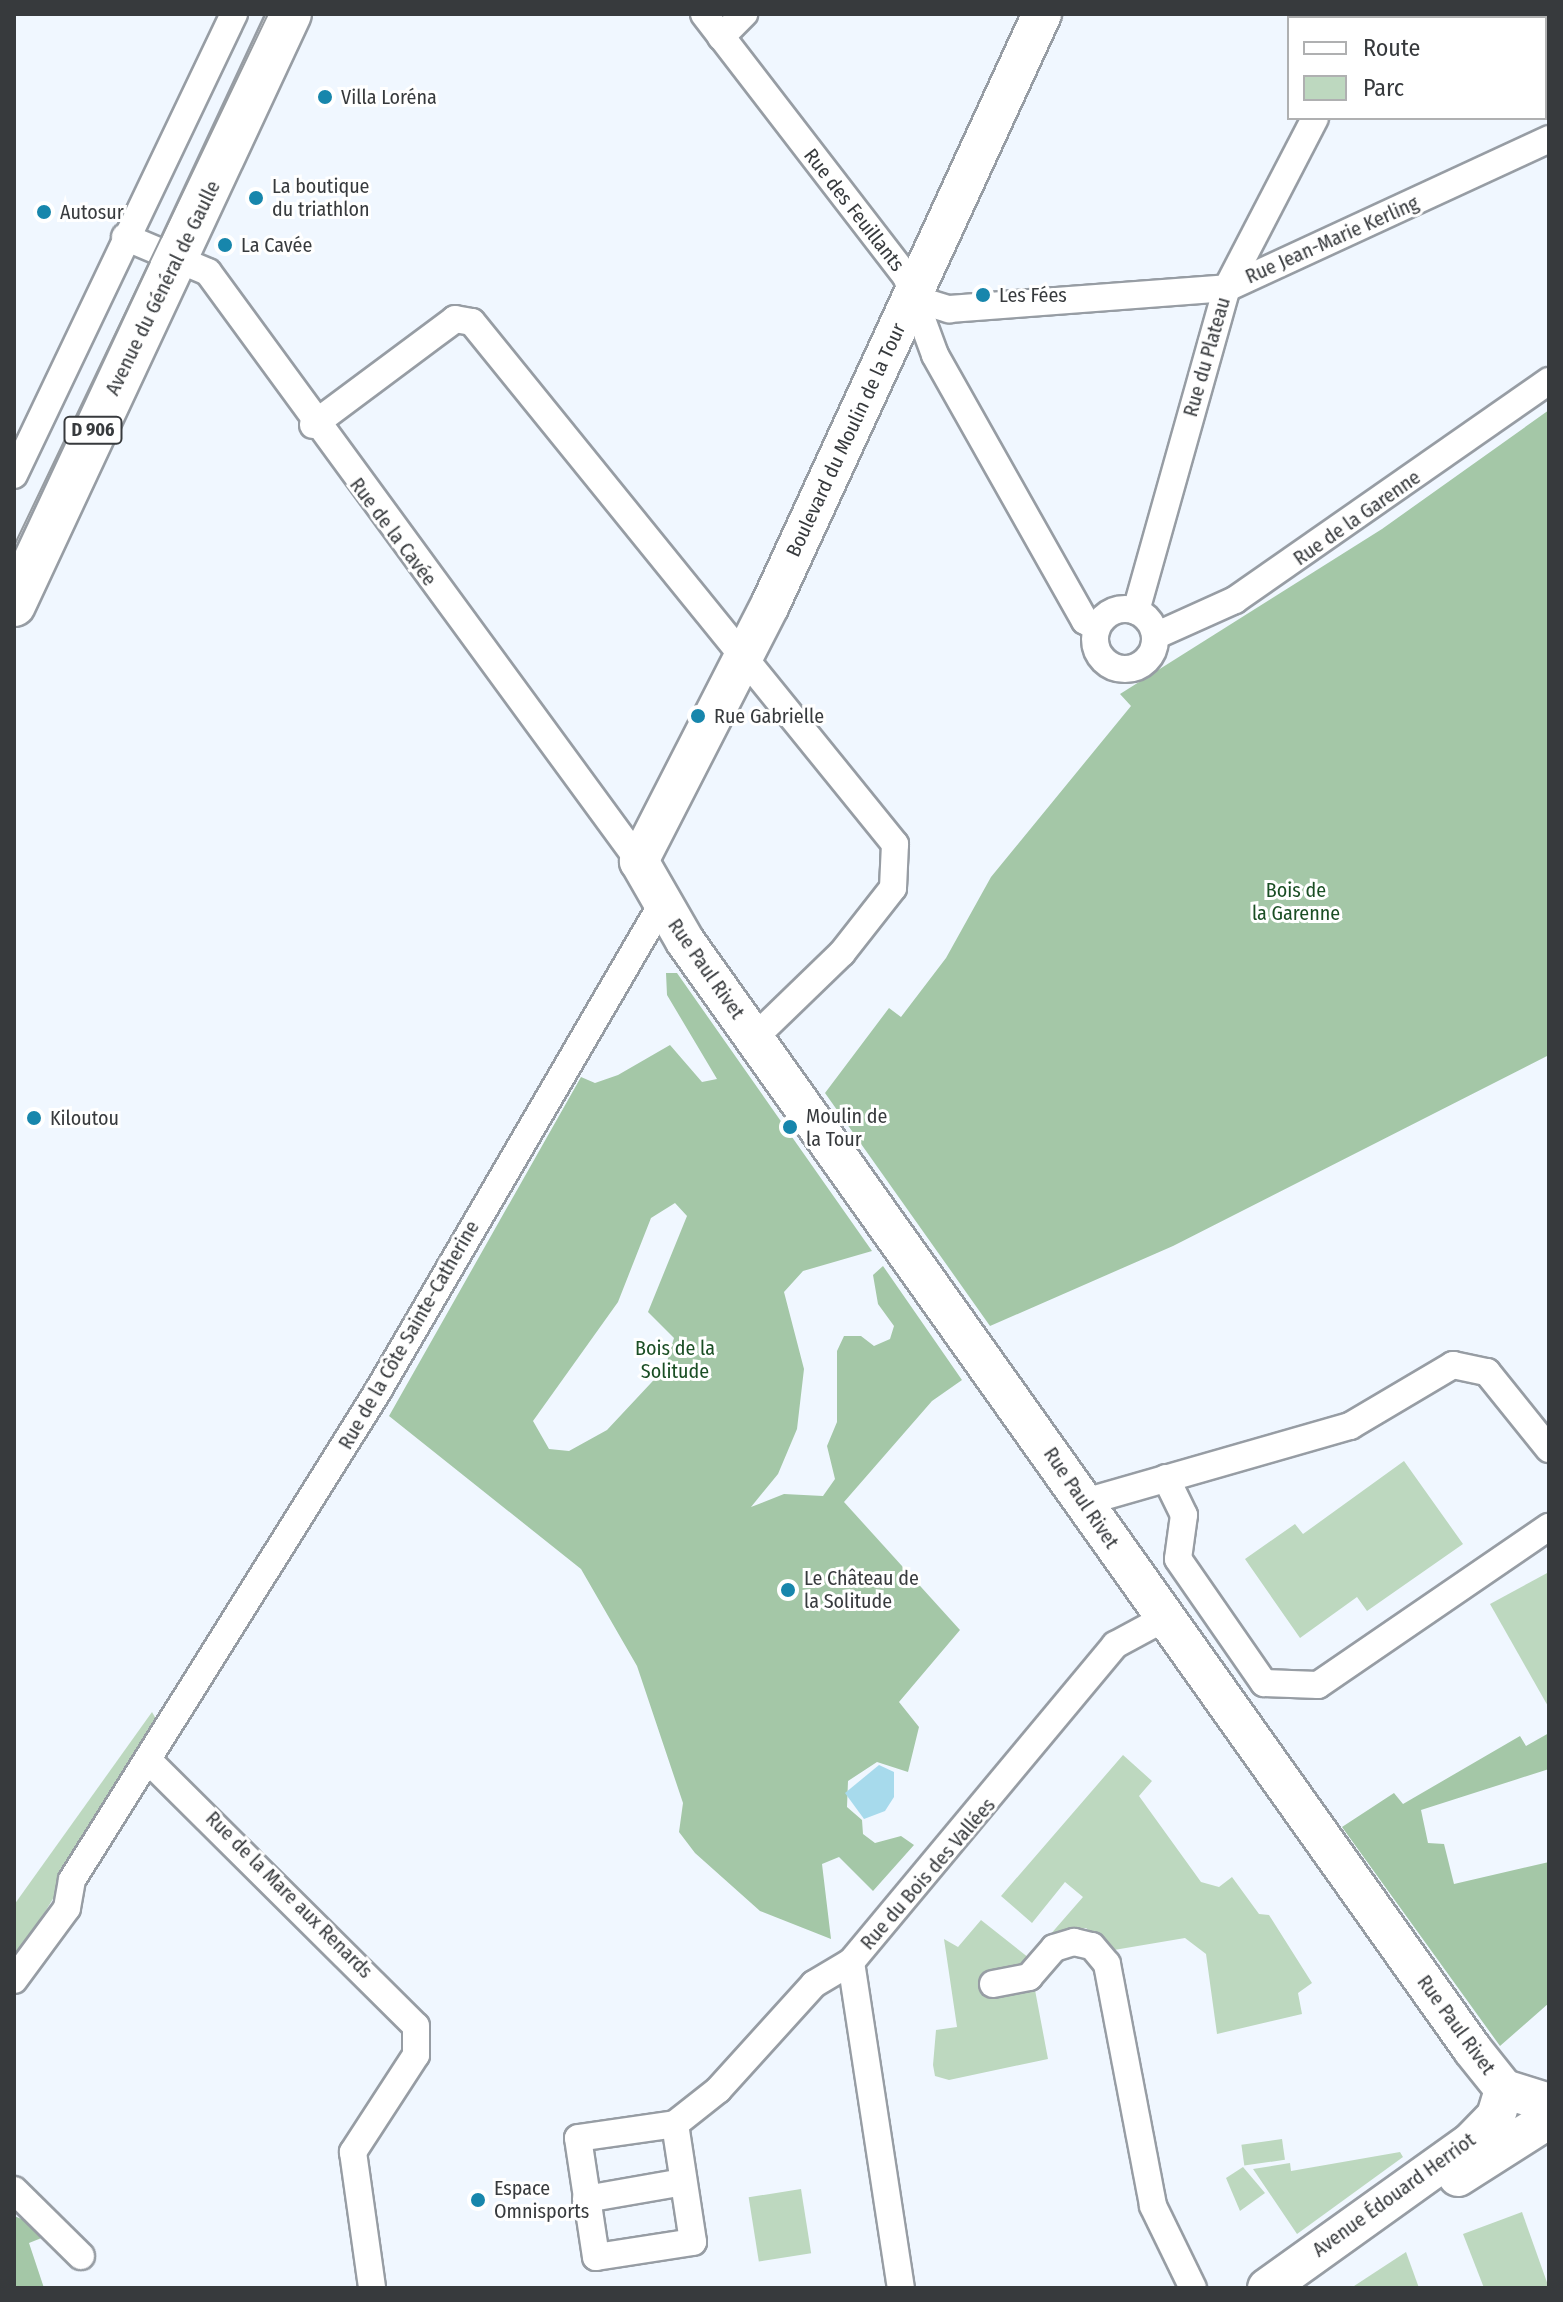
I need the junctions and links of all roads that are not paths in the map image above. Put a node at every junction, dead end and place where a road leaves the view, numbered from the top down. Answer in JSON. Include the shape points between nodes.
{"nodes":[{"id":1,"x":290,"y":14,"type":"edge"},
{"id":2,"x":704,"y":14,"type":"edge"},
{"id":3,"x":744,"y":14,"type":"edge"},
{"id":4,"x":1042,"y":14,"type":"edge"},
{"id":5,"x":224,"y":18,"type":"edge"},
{"id":6,"x":721,"y":37,"type":"junction"},
{"id":7,"x":1314,"y":120,"type":"edge"},
{"id":8,"x":1549,"y":139,"type":"edge"},
{"id":9,"x":125,"y":237,"type":"junction"},
{"id":10,"x":180,"y":259,"type":"junction"},
{"id":11,"x":1227,"y":288,"type":"junction"},
{"id":12,"x":912,"y":298,"type":"junction"},
{"id":13,"x":1549,"y":381,"type":"edge"},
{"id":14,"x":313,"y":425,"type":"junction"},
{"id":15,"x":14,"y":475,"type":"edge"},
{"id":16,"x":14,"y":605,"type":"edge"},
{"id":17,"x":1136,"y":611,"type":"junction"},
{"id":18,"x":1097,"y":627,"type":"junction"},
{"id":19,"x":1155,"y":636,"type":"junction"},
{"id":20,"x":741,"y":656,"type":"junction"},
{"id":21,"x":639,"y":861,"type":"junction"},
{"id":22,"x":662,"y":904,"type":"junction"},
{"id":23,"x":754,"y":1038,"type":"junction"},
{"id":24,"x":1549,"y":1449,"type":"edge"},
{"id":25,"x":1166,"y":1478,"type":"junction"},
{"id":26,"x":1085,"y":1502,"type":"junction"},
{"id":27,"x":1549,"y":1527,"type":"edge"},
{"id":28,"x":1163,"y":1619,"type":"junction"},
{"id":29,"x":153,"y":1755,"type":"junction"},
{"id":30,"x":851,"y":1962,"type":"junction"},
{"id":31,"x":14,"y":1980,"type":"edge"},
{"id":32,"x":993,"y":1984,"type":"dead end"},
{"id":33,"x":1504,"y":2089,"type":"junction"},
{"id":34,"x":1549,"y":2103,"type":"edge"},
{"id":35,"x":1549,"y":2119,"type":"edge"},
{"id":36,"x":675,"y":2124,"type":"junction"},
{"id":37,"x":683,"y":2182,"type":"junction"},
{"id":38,"x":14,"y":2190,"type":"edge"},
{"id":39,"x":586,"y":2199,"type":"junction"},
{"id":40,"x":81,"y":2256,"type":"dead end"},
{"id":41,"x":372,"y":2288,"type":"edge"},
{"id":42,"x":901,"y":2288,"type":"edge"},
{"id":43,"x":1193,"y":2288,"type":"edge"},
{"id":44,"x":1267,"y":2288,"type":"edge"},
{"id":45,"x":1303,"y":2288,"type":"edge"}],
"edges":[{"from":1,"to":10,"type":"main road","name":"Avenue du Général de Gaulle","number":"D 906"},
{"from":2,"to":6,"type":"street","name":"Rue des Feuillants"},
{"from":3,"to":6,"type":"street"},
{"from":4,"to":12,"type":"street","name":"Boulevard du Moulin de la Tour"},
{"from":5,"to":9,"type":"street"},
{"from":6,"to":12,"type":"street","name":"Rue des Feuillants","via":[[906,276]]},
{"from":7,"to":11,"type":"street","name":"Rue du Plateau"},
{"from":8,"to":11,"type":"street","name":"Rue Jean-Marie Kerling"},
{"from":9,"to":10,"type":"street","name":"Rue de la Cavée"},
{"from":9,"to":15,"type":"street"},
{"from":10,"to":14,"type":"street","name":"Rue de la Cavée","via":[[208,272]]},
{"from":10,"to":16,"type":"main road","name":"Avenue du Général de Gaulle","number":"D 906"},
{"from":11,"to":12,"type":"street","name":"Rue Jean-Marie Kerling","via":[[949,309]]},
{"from":11,"to":17,"type":"street","name":"Rue du Plateau"},
{"from":12,"to":18,"type":"street","name":"Rue des Feuillants","via":[[935,355],[1085,621]]},
{"from":12,"to":20,"type":"street","name":"Boulevard du Moulin de la Tour"},
{"from":13,"to":19,"type":"street","name":"Rue de la Garenne","via":[[1235,600]]},
{"from":14,"to":20,"type":"street","via":[[464,316]]},
{"from":14,"to":21,"type":"street","name":"Rue de la Cavée"},
{"from":17,"to":18,"type":"street","via":[[1116,610]]},
{"from":17,"to":19,"type":"street"},
{"from":18,"to":19,"type":"street","via":[[1098,653],[1119,669],[1144,663]]},
{"from":20,"to":21,"type":"street","name":"Boulevard du Moulin de la Tour"},
{"from":20,"to":23,"type":"street","via":[[895,844],[893,888],[842,953]]},
{"from":21,"to":22,"type":"street","name":"Rue Paul Rivet"},
{"from":22,"to":23,"type":"street","name":"Rue Paul Rivet"},
{"from":22,"to":29,"type":"street","name":"Rue de la Côte Sainte-Catherine","via":[[378,1391]]},
{"from":23,"to":26,"type":"street","name":"Rue Paul Rivet"},
{"from":24,"to":25,"type":"street","via":[[1487,1372],[1453,1365],[1350,1426]]},
{"from":25,"to":26,"type":"street"},
{"from":25,"to":27,"type":"street","via":[[1184,1515],[1178,1559],[1264,1683],[1318,1685]]},
{"from":26,"to":28,"type":"street","name":"Rue Paul Rivet"},
{"from":28,"to":30,"type":"street","name":"Rue du Bois des Vallées","via":[[1115,1645]]},
{"from":28,"to":33,"type":"street","name":"Rue Paul Rivet"},
{"from":29,"to":31,"type":"street","name":"Rue de la Côte Sainte-Catherine","via":[[72,1880],[67,1908]]},
{"from":29,"to":41,"type":"street","name":"Rue de la Mare aux Renards","via":[[419,2035],[416,2055],[353,2152]]},
{"from":30,"to":36,"type":"street","via":[[814,1984],[718,2090]]},
{"from":30,"to":42,"type":"street","name":"Rue du Bois des Vallées"},
{"from":32,"to":43,"type":"street","via":[[1029,1977],[1054,1948],[1074,1942],[1092,1946],[1107,1964],[1153,2206]]},
{"from":33,"to":34,"type":"street","name":"Rue Paul Rivet"},
{"from":33,"to":44,"type":"street","name":"Avenue Édouard Herriot","via":[[1496,2116],[1471,2142]]},
{"from":35,"to":45,"type":"street","name":"Avenue Édouard Herriot"},
{"from":36,"to":37,"type":"street"},
{"from":36,"to":39,"type":"street","via":[[578,2138]]},
{"from":37,"to":39,"type":"street"},
{"from":37,"to":39,"type":"street","via":[[693,2242],[596,2257]]},
{"from":38,"to":40,"type":"street"}]}
